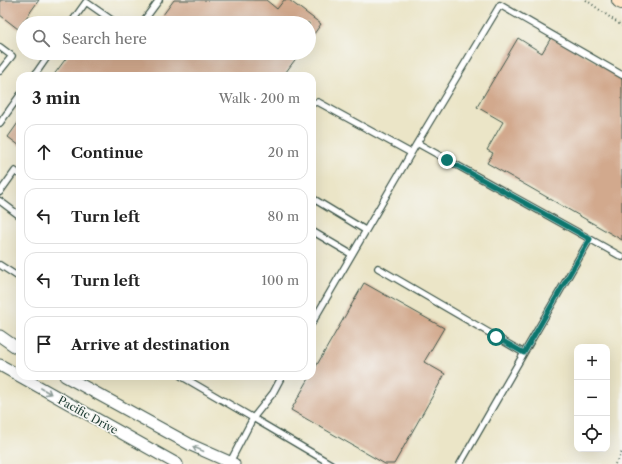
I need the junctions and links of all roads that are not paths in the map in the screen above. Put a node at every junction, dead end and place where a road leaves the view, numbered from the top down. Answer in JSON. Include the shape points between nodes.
{"nodes":[{"id":1,"x":159,"y":0,"type":"edge"},
{"id":2,"x":92,"y":2,"type":"edge"},
{"id":3,"x":76,"y":16,"type":"edge"},
{"id":4,"x":108,"y":16,"type":"edge"},
{"id":5,"x":147,"y":16,"type":"edge"},
{"id":6,"x":0,"y":47,"type":"edge"},
{"id":7,"x":45,"y":60,"type":"edge"},
{"id":8,"x":0,"y":71,"type":"edge"},
{"id":9,"x":37,"y":72,"type":"edge"},
{"id":10,"x":622,"y":75,"type":"edge"},
{"id":11,"x":16,"y":101,"type":"edge"},
{"id":12,"x":316,"y":102,"type":"edge"},
{"id":13,"x":0,"y":123,"type":"edge"},
{"id":14,"x":417,"y":143,"type":"junction"},
{"id":15,"x":411,"y":154,"type":"junction"},
{"id":16,"x":16,"y":172,"type":"edge"},
{"id":17,"x":0,"y":192,"type":"edge"},
{"id":18,"x":316,"y":200,"type":"edge"},
{"id":19,"x":0,"y":201,"type":"edge"},
{"id":20,"x":16,"y":213,"type":"edge"},
{"id":21,"x":365,"y":230,"type":"junction"},
{"id":22,"x":316,"y":233,"type":"edge"},
{"id":23,"x":590,"y":239,"type":"junction"},
{"id":24,"x":351,"y":254,"type":"junction"},
{"id":25,"x":622,"y":257,"type":"edge"},
{"id":26,"x":0,"y":265,"type":"edge"},
{"id":27,"x":378,"y":268,"type":"dead end"},
{"id":28,"x":16,"y":275,"type":"edge"},
{"id":29,"x":316,"y":316,"type":"edge"},
{"id":30,"x":0,"y":336,"type":"edge"},
{"id":31,"x":16,"y":347,"type":"edge"},
{"id":32,"x":524,"y":353,"type":"junction"},
{"id":33,"x":0,"y":364,"type":"edge"},
{"id":34,"x":16,"y":373,"type":"edge"},
{"id":35,"x":28,"y":380,"type":"edge"},
{"id":36,"x":72,"y":380,"type":"edge"},
{"id":37,"x":188,"y":380,"type":"edge"},
{"id":38,"x":280,"y":380,"type":"edge"},
{"id":39,"x":253,"y":418,"type":"junction"},
{"id":40,"x":231,"y":463,"type":"edge"},
{"id":41,"x":177,"y":464,"type":"edge"},
{"id":42,"x":331,"y":464,"type":"edge"},
{"id":43,"x":460,"y":464,"type":"edge"}],
"edges":[{"from":1,"to":5,"type":"lane"},
{"from":2,"to":3,"type":"lane","via":[[86,2]]},
{"from":2,"to":4,"type":"lane"},
{"from":6,"to":8,"type":"lane","via":[[12,56]]},
{"from":7,"to":9,"type":"lane"},
{"from":10,"to":14,"type":"lane","via":[[500,5]]},
{"from":11,"to":13,"type":"lane"},
{"from":12,"to":15,"type":"lane"},
{"from":14,"to":15,"type":"lane"},
{"from":14,"to":23,"type":"lane"},
{"from":15,"to":21,"type":"lane"},
{"from":16,"to":17,"type":"lane"},
{"from":18,"to":21,"type":"lane"},
{"from":19,"to":20,"type":"lane"},
{"from":21,"to":24,"type":"lane"},
{"from":22,"to":24,"type":"lane"},
{"from":23,"to":25,"type":"lane"},
{"from":23,"to":32,"type":"lane"},
{"from":24,"to":29,"type":"lane"},
{"from":26,"to":28,"type":"lane"},
{"from":27,"to":32,"type":"lane"},
{"from":30,"to":31,"type":"street"},
{"from":32,"to":43,"type":"lane"},
{"from":33,"to":34,"type":"street","name":"Pacific Drive","one_way":true},
{"from":35,"to":41,"type":"street","name":"Pacific Drive","one_way":true},
{"from":40,"to":36,"type":"street","name":"Pacific Drive","one_way":true,"via":[[191,445]]},
{"from":37,"to":39,"type":"lane"},
{"from":38,"to":39,"type":"lane"},
{"from":39,"to":40,"type":"lane"},
{"from":39,"to":42,"type":"lane"}]}
